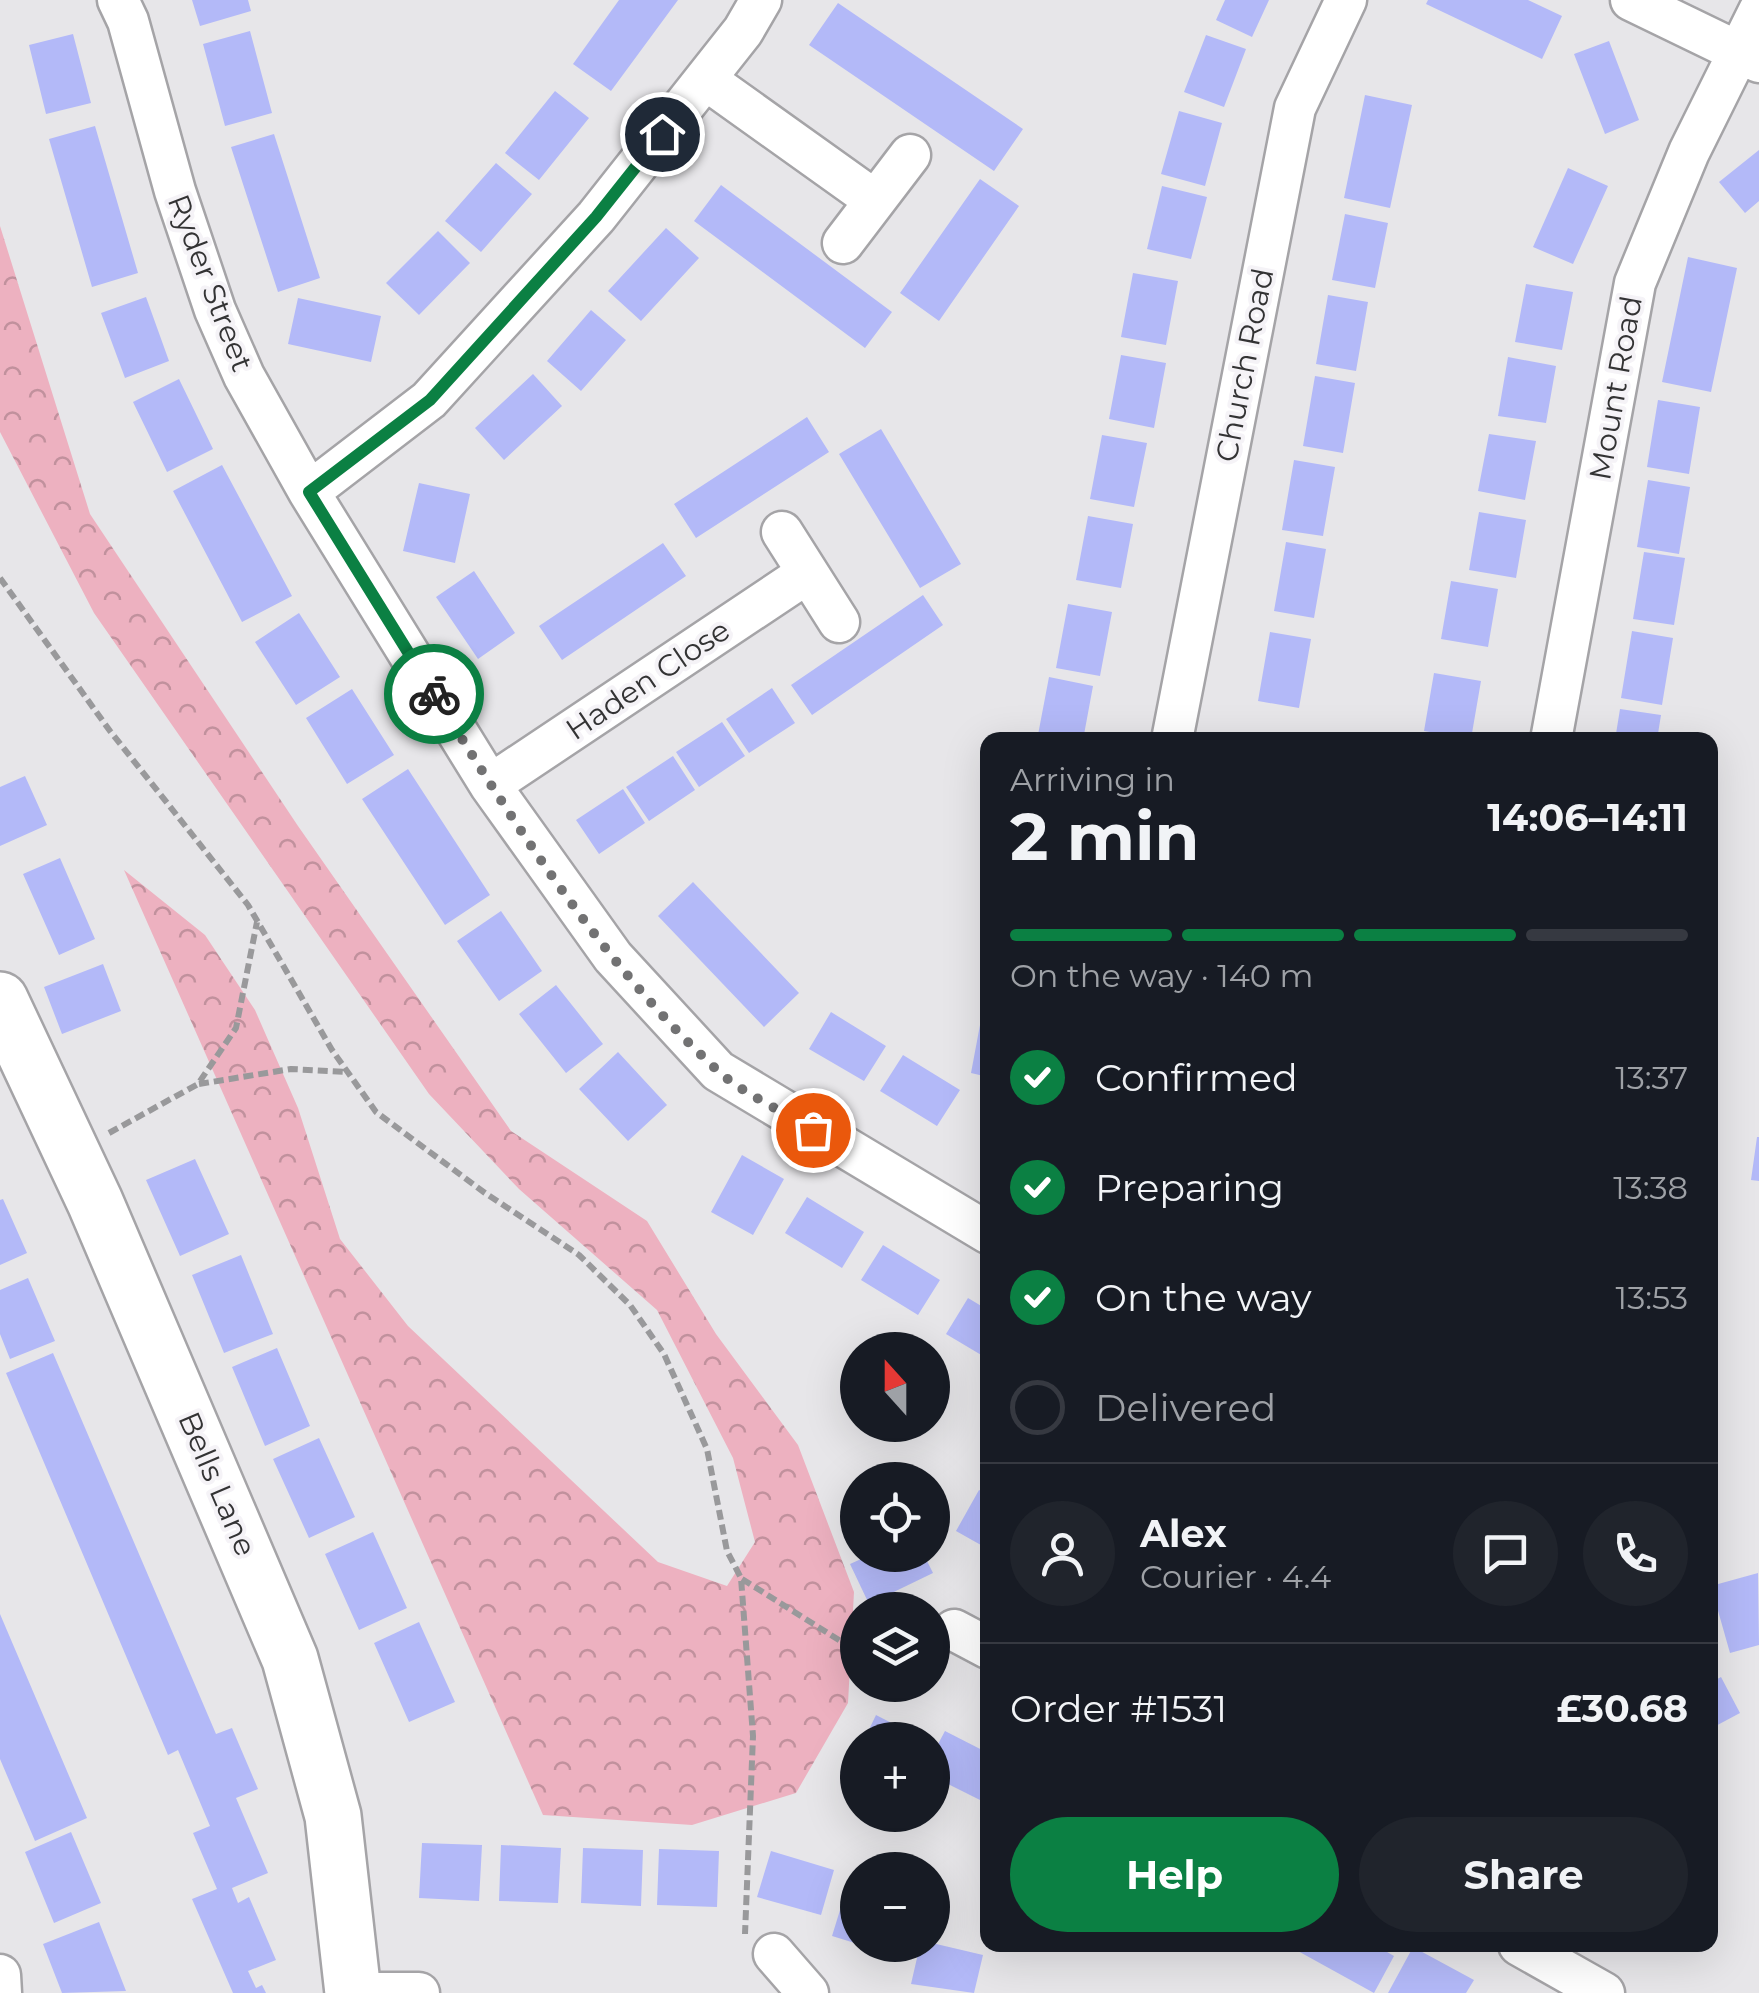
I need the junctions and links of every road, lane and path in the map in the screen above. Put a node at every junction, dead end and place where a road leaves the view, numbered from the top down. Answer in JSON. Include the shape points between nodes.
{"nodes":[{"id":1,"x":118,"y":0,"type":"edge"},
{"id":2,"x":761,"y":0,"type":"edge"},
{"id":3,"x":1346,"y":0,"type":"edge"},
{"id":4,"x":1631,"y":0,"type":"edge"},
{"id":5,"x":1759,"y":11,"type":"edge"},
{"id":6,"x":1749,"y":58,"type":"edge"},
{"id":7,"x":705,"y":78,"type":"junction"},
{"id":8,"x":910,"y":154,"type":"dead end"},
{"id":9,"x":873,"y":199,"type":"junction"},
{"id":10,"x":843,"y":243,"type":"dead end"},
{"id":11,"x":309,"y":492,"type":"junction"},
{"id":12,"x":782,"y":532,"type":"dead end"},
{"id":13,"x":806,"y":574,"type":"junction"},
{"id":14,"x":0,"y":578,"type":"edge"},
{"id":15,"x":839,"y":622,"type":"dead end"},
{"id":16,"x":1174,"y":732,"type":"edge"},
{"id":17,"x":1552,"y":732,"type":"edge"},
{"id":18,"x":490,"y":785,"type":"junction"},
{"id":19,"x":258,"y":921,"type":"junction"},
{"id":20,"x":0,"y":1000,"type":"edge"},
{"id":21,"x":13,"y":1064,"type":"edge"},
{"id":22,"x":347,"y":1072,"type":"junction"},
{"id":23,"x":198,"y":1084,"type":"junction"},
{"id":24,"x":71,"y":1153,"type":"junction"},
{"id":25,"x":980,"y":1228,"type":"edge"},
{"id":26,"x":741,"y":1578,"type":"junction"},
{"id":27,"x":840,"y":1641,"type":"edge"},
{"id":28,"x":1531,"y":1952,"type":"edge"},
{"id":29,"x":774,"y":1954,"type":"joint"},
{"id":30,"x":0,"y":1975,"type":"edge"},
{"id":31,"x":1,"y":1993,"type":"edge"},
{"id":32,"x":354,"y":1993,"type":"edge"},
{"id":33,"x":419,"y":1993,"type":"edge"},
{"id":34,"x":808,"y":1993,"type":"edge"},
{"id":35,"x":1604,"y":1993,"type":"edge"}],
"edges":[{"from":1,"to":11,"type":"street","name":"Ryder Street","via":[[215,310]]},
{"from":2,"to":7,"type":"street"},
{"from":3,"to":16,"type":"street","name":"Church Road","via":[[1296,108]]},
{"from":4,"to":6,"type":"street"},
{"from":5,"to":6,"type":"street","name":"Mount Road"},
{"from":6,"to":17,"type":"street","name":"Mount Road","via":[[1690,152],[1635,283]]},
{"from":7,"to":9,"type":"street"},
{"from":7,"to":11,"type":"street","via":[[596,217],[430,400]]},
{"from":8,"to":9,"type":"street"},
{"from":9,"to":10,"type":"street"},
{"from":11,"to":18,"type":"street","name":"Ryder Street"},
{"from":12,"to":13,"type":"street"},
{"from":13,"to":15,"type":"street"},
{"from":13,"to":18,"type":"street","name":"Haden Close"},
{"from":14,"to":19,"type":"path"},
{"from":18,"to":25,"type":"street","name":"Ryder Street","via":[[613,957],[718,1071]]},
{"from":19,"to":22,"type":"path"},
{"from":19,"to":23,"type":"path","via":[[236,1028]]},
{"from":20,"to":21,"type":"street","name":"Bells Lane"},
{"from":21,"to":24,"type":"street","name":"Bells Lane"},
{"from":22,"to":23,"type":"path","via":[[290,1069]]},
{"from":22,"to":26,"type":"path","via":[[389,1123],[580,1255],[645,1323],[707,1449],[727,1550]]},
{"from":23,"to":24,"type":"path"},
{"from":24,"to":32,"type":"street","name":"Bells Lane","via":[[290,1658],[333,1816]]},
{"from":26,"to":27,"type":"path"},
{"from":26,"to":29,"type":"path","via":[[754,1736],[744,1952]]},
{"from":28,"to":35,"type":"street"},
{"from":29,"to":34,"type":"street"},
{"from":30,"to":31,"type":"street"},
{"from":32,"to":33,"type":"street"}]}
